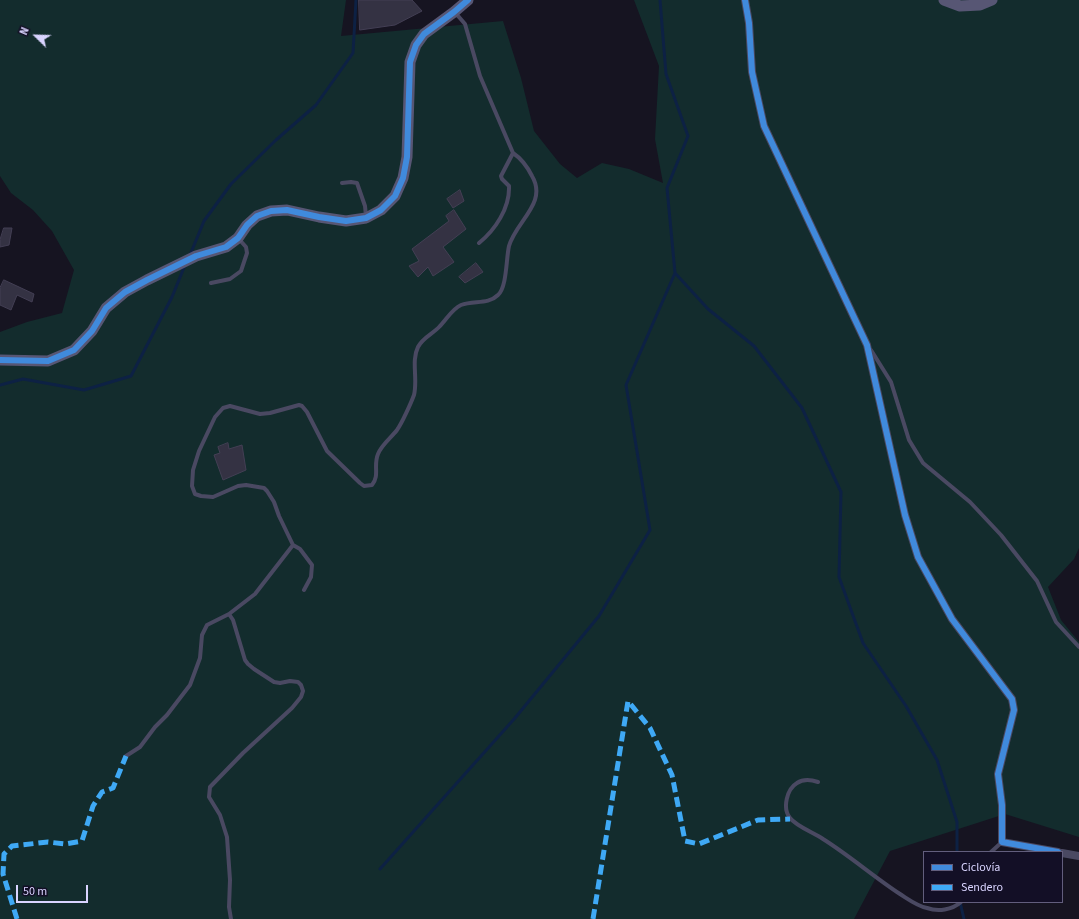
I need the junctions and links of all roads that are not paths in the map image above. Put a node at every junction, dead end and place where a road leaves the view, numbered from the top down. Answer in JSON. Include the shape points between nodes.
{"nodes":[{"id":1,"x":468,"y":0,"type":"edge"},
{"id":2,"x":745,"y":0,"type":"edge"},
{"id":3,"x":944,"y":0,"type":"edge"},
{"id":4,"x":992,"y":0,"type":"edge"},
{"id":5,"x":454,"y":12,"type":"junction"},
{"id":6,"x":513,"y":153,"type":"junction"},
{"id":7,"x":342,"y":183,"type":"dead end"},
{"id":8,"x":366,"y":218,"type":"junction"},
{"id":9,"x":238,"y":238,"type":"junction"},
{"id":10,"x":478,"y":243,"type":"dead end"},
{"id":11,"x":211,"y":283,"type":"dead end"},
{"id":12,"x":867,"y":345,"type":"junction"},
{"id":13,"x":0,"y":360,"type":"edge"},
{"id":14,"x":293,"y":545,"type":"junction"},
{"id":15,"x":304,"y":590,"type":"dead end"},
{"id":16,"x":229,"y":614,"type":"junction"},
{"id":17,"x":1079,"y":647,"type":"edge"},
{"id":18,"x":126,"y":756,"type":"dead end"},
{"id":19,"x":818,"y":782,"type":"dead end"},
{"id":20,"x":1002,"y":842,"type":"junction"},
{"id":21,"x":992,"y":851,"type":"edge"},
{"id":22,"x":1052,"y":851,"type":"edge"},
{"id":23,"x":1063,"y":853,"type":"edge"},
{"id":24,"x":1079,"y":856,"type":"edge"},
{"id":25,"x":960,"y":903,"type":"edge"},
{"id":26,"x":230,"y":919,"type":"edge"}],
"edges":[{"from":1,"to":5,"type":"street"},
{"from":2,"to":12,"type":"street","via":[[752,72],[764,126]]},
{"from":3,"to":4,"type":"street","via":[[960,6],[980,5]]},
{"from":5,"to":6,"type":"lane","via":[[465,24],[480,76]]},
{"from":5,"to":8,"type":"street","via":[[424,34],[416,45],[410,62],[407,158],[403,178],[395,196],[381,210]]},
{"from":6,"to":10,"type":"lane","via":[[501,176],[509,186],[507,202],[489,234]]},
{"from":6,"to":14,"type":"lane","via":[[521,158],[530,172],[537,194],[534,205],[510,244],[501,292],[486,302],[457,308],[420,343],[416,351],[414,394],[398,429],[378,453],[375,466],[376,480],[372,485],[364,486],[360,483],[327,451],[310,416],[302,406],[260,414],[230,406],[223,408],[216,417],[199,451],[193,470],[194,492],[201,496],[213,497],[238,486],[264,488],[274,502]]},
{"from":7,"to":8,"type":"lane","via":[[357,183],[365,206]]},
{"from":8,"to":9,"type":"street","via":[[346,221],[287,210],[270,211],[257,216]]},
{"from":9,"to":11,"type":"lane","via":[[246,247],[247,253],[241,271],[230,279]]},
{"from":9,"to":13,"type":"street","via":[[226,247],[196,256],[126,292],[106,308],[92,331],[74,350],[48,361]]},
{"from":12,"to":17,"type":"lane","via":[[891,382],[909,440],[923,463],[970,502],[1001,535],[1037,581],[1056,622]]},
{"from":12,"to":20,"type":"street","via":[[904,515],[918,557],[952,619],[1012,699],[1014,710],[998,774],[1002,805]]},
{"from":14,"to":15,"type":"lane","via":[[300,549],[312,565],[311,577]]},
{"from":14,"to":16,"type":"lane","via":[[255,594]]},
{"from":16,"to":18,"type":"lane","via":[[207,625],[202,635],[200,658],[190,685],[140,747]]},
{"from":16,"to":26,"type":"lane","via":[[248,664],[274,682],[298,682],[303,691],[302,697],[292,708],[210,787],[209,797],[220,815],[227,837]]},
{"from":19,"to":25,"type":"lane","via":[[803,781],[793,787],[786,804],[790,819],[824,839],[912,902],[939,910],[954,908]]},
{"from":20,"to":21,"type":"lane"},
{"from":20,"to":22,"type":"street"},
{"from":23,"to":24,"type":"street"}]}
